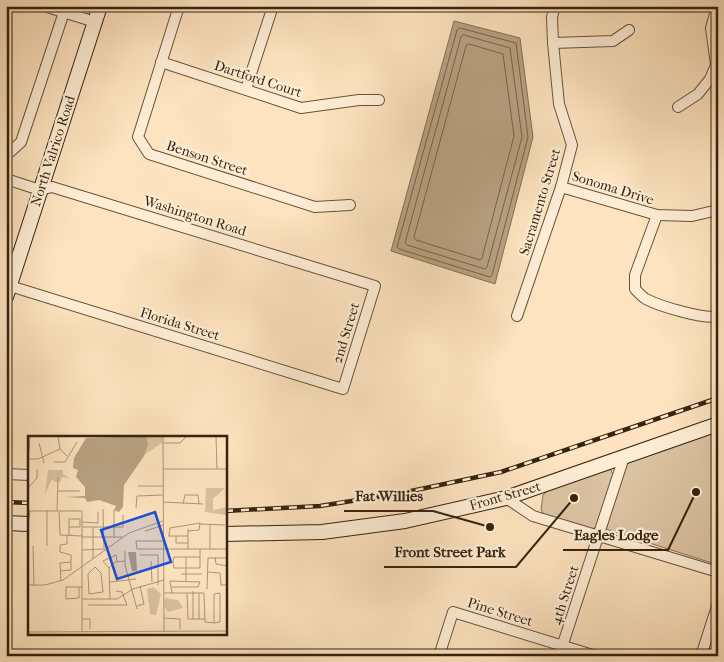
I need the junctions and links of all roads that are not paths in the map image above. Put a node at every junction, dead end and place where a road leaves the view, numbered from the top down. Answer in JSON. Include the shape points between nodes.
{"nodes":[{"id":1,"x":44,"y":6,"type":"edge"},
{"id":2,"x":100,"y":6,"type":"edge"},
{"id":3,"x":179,"y":6,"type":"edge"},
{"id":4,"x":273,"y":6,"type":"edge"},
{"id":5,"x":555,"y":6,"type":"edge"},
{"id":6,"x":717,"y":6,"type":"edge"},
{"id":7,"x":65,"y":10,"type":"edge"},
{"id":8,"x":95,"y":22,"type":"junction"},
{"id":9,"x":629,"y":30,"type":"dead end"},
{"id":10,"x":553,"y":43,"type":"junction"},
{"id":11,"x":161,"y":62,"type":"junction"},
{"id":12,"x":246,"y":89,"type":"junction"},
{"id":13,"x":379,"y":100,"type":"dead end"},
{"id":14,"x":678,"y":107,"type":"dead end"},
{"id":15,"x":8,"y":152,"type":"edge"},
{"id":16,"x":6,"y":179,"type":"edge"},
{"id":17,"x":561,"y":187,"type":"junction"},
{"id":18,"x":40,"y":190,"type":"junction"},
{"id":19,"x":350,"y":205,"type":"dead end"},
{"id":20,"x":718,"y":210,"type":"edge"},
{"id":21,"x":657,"y":215,"type":"junction"},
{"id":22,"x":375,"y":286,"type":"joint"},
{"id":23,"x":8,"y":291,"type":"edge"},
{"id":24,"x":517,"y":316,"type":"dead end"},
{"id":25,"x":718,"y":316,"type":"edge"},
{"id":26,"x":343,"y":389,"type":"joint"},
{"id":27,"x":718,"y":424,"type":"edge"},
{"id":28,"x":624,"y":457,"type":"junction"},
{"id":29,"x":6,"y":474,"type":"edge"},
{"id":30,"x":28,"y":474,"type":"edge"},
{"id":31,"x":506,"y":498,"type":"junction"},
{"id":32,"x":6,"y":522,"type":"edge"},
{"id":33,"x":28,"y":524,"type":"edge"},
{"id":34,"x":226,"y":534,"type":"edge"},
{"id":35,"x":599,"y":536,"type":"junction"},
{"id":36,"x":718,"y":572,"type":"edge"},
{"id":37,"x":718,"y":604,"type":"edge"},
{"id":38,"x":561,"y":651,"type":"edge"},
{"id":39,"x":439,"y":656,"type":"edge"},
{"id":40,"x":596,"y":656,"type":"edge"},
{"id":41,"x":702,"y":656,"type":"edge"}],
"edges":[{"from":1,"to":7,"type":"street"},
{"from":2,"to":8,"type":"street","name":"North Valrico Road"},
{"from":3,"to":11,"type":"street","name":"Benson Street"},
{"from":4,"to":12,"type":"street"},
{"from":5,"to":10,"type":"street","name":"Sacramento Street"},
{"from":6,"to":14,"type":"street","via":[[712,28],[716,65],[698,94]]},
{"from":7,"to":8,"type":"street"},
{"from":7,"to":15,"type":"street","via":[[21,142]]},
{"from":8,"to":18,"type":"street","name":"North Valrico Road"},
{"from":9,"to":10,"type":"street","via":[[613,41]]},
{"from":10,"to":17,"type":"street","name":"Sacramento Street","via":[[559,104],[572,146]]},
{"from":11,"to":12,"type":"street","name":"Dartford Court"},
{"from":11,"to":19,"type":"street","name":"Benson Street","via":[[138,137],[149,154],[315,207]]},
{"from":12,"to":13,"type":"street","name":"Dartford Court","via":[[301,108]]},
{"from":16,"to":18,"type":"street","name":"Washington Road"},
{"from":17,"to":21,"type":"street","name":"Sonoma Drive"},
{"from":17,"to":24,"type":"street","name":"Sacramento Street"},
{"from":18,"to":22,"type":"street","name":"Washington Road","via":[[52,188]]},
{"from":18,"to":23,"type":"street","name":"North Valrico Road"},
{"from":20,"to":21,"type":"street","name":"Sonoma Drive","via":[[692,216]]},
{"from":21,"to":25,"type":"street","via":[[635,274],[635,289],[645,299],[701,317]]},
{"from":22,"to":26,"type":"street","name":"2nd Street"},
{"from":23,"to":26,"type":"street","name":"Florida Street"},
{"from":27,"to":28,"type":"street","name":"Front Street"},
{"from":28,"to":31,"type":"street","name":"Front Street"},
{"from":28,"to":35,"type":"street","name":"4th Street"},
{"from":29,"to":30,"type":"street"},
{"from":31,"to":34,"type":"street","name":"Front Street","via":[[396,522],[322,532]]},
{"from":31,"to":35,"type":"street","via":[[533,516]]},
{"from":32,"to":33,"type":"street"},
{"from":35,"to":36,"type":"street"},
{"from":35,"to":38,"type":"street","name":"4th Street"},
{"from":37,"to":41,"type":"street"},
{"from":38,"to":39,"type":"street","name":"Pine Street","via":[[453,612]]},
{"from":38,"to":40,"type":"street","name":"Pine Street"}]}
